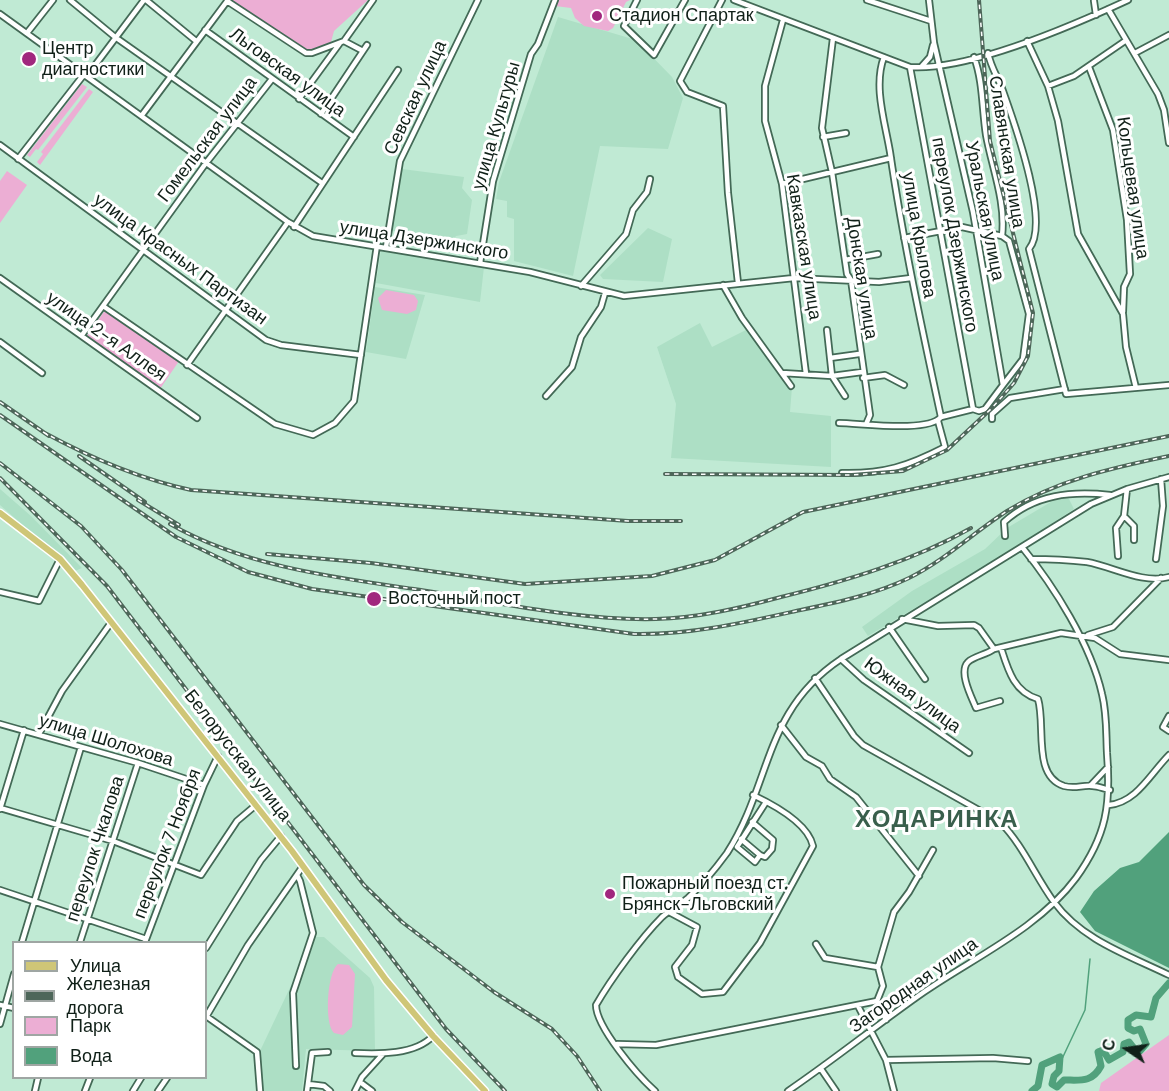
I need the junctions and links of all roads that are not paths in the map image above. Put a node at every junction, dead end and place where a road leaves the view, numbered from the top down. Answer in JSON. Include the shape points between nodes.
{"nodes":[{"id":1,"x":53,"y":0,"type":"edge"},
{"id":2,"x":70,"y":0,"type":"edge"},
{"id":3,"x":145,"y":0,"type":"edge"},
{"id":4,"x":227,"y":0,"type":"edge"},
{"id":5,"x":373,"y":0,"type":"edge"},
{"id":6,"x":478,"y":0,"type":"edge"},
{"id":7,"x":555,"y":0,"type":"edge"},
{"id":8,"x":637,"y":0,"type":"edge"},
{"id":9,"x":685,"y":0,"type":"edge"},
{"id":10,"x":722,"y":0,"type":"edge"},
{"id":11,"x":734,"y":0,"type":"edge"},
{"id":12,"x":867,"y":0,"type":"edge"},
{"id":13,"x":929,"y":0,"type":"edge"},
{"id":14,"x":1128,"y":0,"type":"edge"},
{"id":15,"x":1094,"y":2,"type":"dead end"},
{"id":16,"x":1108,"y":9,"type":"junction"},
{"id":17,"x":0,"y":14,"type":"edge"},
{"id":18,"x":1096,"y":15,"type":"junction"},
{"id":19,"x":783,"y":20,"type":"junction"},
{"id":20,"x":931,"y":21,"type":"junction"},
{"id":21,"x":205,"y":30,"type":"junction"},
{"id":22,"x":27,"y":33,"type":"junction"},
{"id":23,"x":1169,"y":35,"type":"edge"},
{"id":24,"x":115,"y":37,"type":"junction"},
{"id":25,"x":833,"y":38,"type":"junction"},
{"id":26,"x":1027,"y":40,"type":"junction"},
{"id":27,"x":1125,"y":40,"type":"junction"},
{"id":28,"x":196,"y":41,"type":"junction"},
{"id":29,"x":342,"y":41,"type":"junction"},
{"id":30,"x":934,"y":43,"type":"junction"},
{"id":31,"x":367,"y":45,"type":"dead end"},
{"id":32,"x":363,"y":51,"type":"junction"},
{"id":33,"x":988,"y":53,"type":"junction"},
{"id":34,"x":1135,"y":53,"type":"junction"},
{"id":35,"x":884,"y":57,"type":"junction"},
{"id":36,"x":974,"y":57,"type":"junction"},
{"id":37,"x":939,"y":65,"type":"junction"},
{"id":38,"x":910,"y":67,"type":"junction"},
{"id":39,"x":920,"y":67,"type":"junction"},
{"id":40,"x":1089,"y":68,"type":"junction"},
{"id":41,"x":398,"y":70,"type":"dead end"},
{"id":42,"x":86,"y":75,"type":"junction"},
{"id":43,"x":171,"y":76,"type":"junction"},
{"id":44,"x":272,"y":79,"type":"junction"},
{"id":45,"x":1048,"y":86,"type":"junction"},
{"id":46,"x":300,"y":99,"type":"junction"},
{"id":47,"x":1166,"y":110,"type":"edge"},
{"id":48,"x":321,"y":114,"type":"junction"},
{"id":49,"x":142,"y":115,"type":"junction"},
{"id":50,"x":236,"y":124,"type":"junction"},
{"id":51,"x":846,"y":133,"type":"dead end"},
{"id":52,"x":354,"y":137,"type":"junction"},
{"id":53,"x":824,"y":137,"type":"junction"},
{"id":54,"x":1169,"y":143,"type":"edge"},
{"id":55,"x":0,"y":146,"type":"edge"},
{"id":56,"x":891,"y":158,"type":"junction"},
{"id":57,"x":18,"y":159,"type":"junction"},
{"id":58,"x":206,"y":163,"type":"junction"},
{"id":59,"x":832,"y":172,"type":"junction"},
{"id":60,"x":650,"y":179,"type":"dead end"},
{"id":61,"x":322,"y":183,"type":"junction"},
{"id":62,"x":782,"y":184,"type":"junction"},
{"id":63,"x":288,"y":222,"type":"junction"},
{"id":64,"x":294,"y":227,"type":"junction"},
{"id":65,"x":974,"y":228,"type":"junction"},
{"id":66,"x":938,"y":231,"type":"junction"},
{"id":67,"x":1002,"y":236,"type":"junction"},
{"id":68,"x":904,"y":238,"type":"junction"},
{"id":69,"x":377,"y":245,"type":"junction"},
{"id":70,"x":386,"y":247,"type":"junction"},
{"id":71,"x":143,"y":250,"type":"junction"},
{"id":72,"x":878,"y":254,"type":"dead end"},
{"id":73,"x":845,"y":260,"type":"junction"},
{"id":74,"x":480,"y":263,"type":"junction"},
{"id":75,"x":0,"y":278,"type":"edge"},
{"id":76,"x":794,"y":278,"type":"junction"},
{"id":77,"x":911,"y":278,"type":"junction"},
{"id":78,"x":851,"y":280,"type":"junction"},
{"id":79,"x":738,"y":283,"type":"junction"},
{"id":80,"x":723,"y":285,"type":"junction"},
{"id":81,"x":581,"y":286,"type":"junction"},
{"id":82,"x":605,"y":293,"type":"junction"},
{"id":83,"x":103,"y":306,"type":"junction"},
{"id":84,"x":225,"y":310,"type":"junction"},
{"id":85,"x":1123,"y":314,"type":"junction"},
{"id":86,"x":827,"y":330,"type":"dead end"},
{"id":87,"x":82,"y":335,"type":"junction"},
{"id":88,"x":0,"y":342,"type":"edge"},
{"id":89,"x":860,"y":354,"type":"junction"},
{"id":90,"x":361,"y":355,"type":"junction"},
{"id":91,"x":830,"y":358,"type":"junction"},
{"id":92,"x":187,"y":364,"type":"junction"},
{"id":93,"x":42,"y":373,"type":"dead end"},
{"id":94,"x":782,"y":373,"type":"junction"},
{"id":95,"x":806,"y":374,"type":"junction"},
{"id":96,"x":863,"y":375,"type":"junction"},
{"id":97,"x":832,"y":376,"type":"junction"},
{"id":98,"x":904,"y":385,"type":"dead end"},
{"id":99,"x":1003,"y":385,"type":"junction"},
{"id":100,"x":1169,"y":385,"type":"edge"},
{"id":101,"x":791,"y":386,"type":"dead end"},
{"id":102,"x":1136,"y":388,"type":"junction"},
{"id":103,"x":1065,"y":389,"type":"junction"},
{"id":104,"x":546,"y":396,"type":"dead end"},
{"id":105,"x":845,"y":396,"type":"dead end"},
{"id":106,"x":973,"y":409,"type":"junction"},
{"id":107,"x":197,"y":418,"type":"dead end"},
{"id":108,"x":940,"y":419,"type":"junction"},
{"id":109,"x":992,"y":419,"type":"dead end"},
{"id":110,"x":867,"y":422,"type":"junction"},
{"id":111,"x":839,"y":423,"type":"dead end"},
{"id":112,"x":842,"y":473,"type":"dead end"},
{"id":113,"x":1169,"y":477,"type":"edge"},
{"id":114,"x":1161,"y":479,"type":"junction"},
{"id":115,"x":1127,"y":489,"type":"junction"},
{"id":116,"x":1113,"y":495,"type":"junction"},
{"id":117,"x":0,"y":513,"type":"edge"},
{"id":118,"x":1124,"y":516,"type":"junction"},
{"id":119,"x":1005,"y":536,"type":"dead end"},
{"id":120,"x":1134,"y":540,"type":"dead end"},
{"id":121,"x":1022,"y":547,"type":"junction"},
{"id":122,"x":1118,"y":556,"type":"dead end"},
{"id":123,"x":60,"y":559,"type":"junction"},
{"id":124,"x":1031,"y":559,"type":"junction"},
{"id":125,"x":1156,"y":559,"type":"dead end"},
{"id":126,"x":1169,"y":577,"type":"edge"},
{"id":127,"x":1161,"y":578,"type":"junction"},
{"id":128,"x":0,"y":592,"type":"edge"},
{"id":129,"x":902,"y":619,"type":"junction"},
{"id":130,"x":110,"y":624,"type":"junction"},
{"id":131,"x":889,"y":627,"type":"junction"},
{"id":132,"x":1078,"y":635,"type":"junction"},
{"id":133,"x":1085,"y":636,"type":"junction"},
{"id":134,"x":1001,"y":648,"type":"junction"},
{"id":135,"x":993,"y":649,"type":"junction"},
{"id":136,"x":841,"y":659,"type":"junction"},
{"id":137,"x":1169,"y":660,"type":"edge"},
{"id":138,"x":816,"y":678,"type":"junction"},
{"id":139,"x":926,"y":679,"type":"dead end"},
{"id":140,"x":1000,"y":701,"type":"dead end"},
{"id":141,"x":1169,"y":716,"type":"edge"},
{"id":142,"x":0,"y":724,"type":"edge"},
{"id":143,"x":781,"y":725,"type":"junction"},
{"id":144,"x":24,"y":730,"type":"junction"},
{"id":145,"x":1169,"y":730,"type":"edge"},
{"id":146,"x":39,"y":734,"type":"junction"},
{"id":147,"x":81,"y":747,"type":"junction"},
{"id":148,"x":969,"y":753,"type":"dead end"},
{"id":149,"x":1169,"y":755,"type":"edge"},
{"id":150,"x":218,"y":756,"type":"junction"},
{"id":151,"x":138,"y":763,"type":"junction"},
{"id":152,"x":1108,"y":767,"type":"junction"},
{"id":153,"x":1091,"y":785,"type":"junction"},
{"id":154,"x":204,"y":786,"type":"junction"},
{"id":155,"x":1110,"y":790,"type":"junction"},
{"id":156,"x":753,"y":795,"type":"junction"},
{"id":157,"x":766,"y":802,"type":"junction"},
{"id":158,"x":256,"y":805,"type":"junction"},
{"id":159,"x":1109,"y":805,"type":"junction"},
{"id":160,"x":0,"y":808,"type":"edge"},
{"id":161,"x":752,"y":822,"type":"junction"},
{"id":162,"x":57,"y":824,"type":"junction"},
{"id":163,"x":281,"y":836,"type":"junction"},
{"id":164,"x":741,"y":839,"type":"junction"},
{"id":165,"x":113,"y":841,"type":"junction"},
{"id":166,"x":933,"y":850,"type":"dead end"},
{"id":167,"x":760,"y":855,"type":"junction"},
{"id":168,"x":175,"y":863,"type":"junction"},
{"id":169,"x":303,"y":866,"type":"junction"},
{"id":170,"x":297,"y":875,"type":"junction"},
{"id":171,"x":919,"y":876,"type":"junction"},
{"id":172,"x":0,"y":890,"type":"edge"},
{"id":173,"x":34,"y":902,"type":"junction"},
{"id":174,"x":1054,"y":902,"type":"junction"},
{"id":175,"x":669,"y":912,"type":"junction"},
{"id":176,"x":88,"y":921,"type":"junction"},
{"id":177,"x":22,"y":941,"type":"edge"},
{"id":178,"x":80,"y":941,"type":"edge"},
{"id":179,"x":146,"y":941,"type":"edge"},
{"id":180,"x":816,"y":944,"type":"dead end"},
{"id":181,"x":207,"y":946,"type":"edge"},
{"id":182,"x":878,"y":968,"type":"junction"},
{"id":183,"x":1169,"y":975,"type":"edge"},
{"id":184,"x":12,"y":979,"type":"edge"},
{"id":185,"x":877,"y":1001,"type":"junction"},
{"id":186,"x":2,"y":1005,"type":"edge"},
{"id":187,"x":858,"y":1006,"type":"junction"},
{"id":188,"x":207,"y":1014,"type":"edge"},
{"id":189,"x":207,"y":1017,"type":"edge"},
{"id":190,"x":886,"y":1020,"type":"junction"},
{"id":191,"x":0,"y":1024,"type":"edge"},
{"id":192,"x":871,"y":1032,"type":"junction"},
{"id":193,"x":433,"y":1036,"type":"junction"},
{"id":194,"x":617,"y":1044,"type":"junction"},
{"id":195,"x":328,"y":1052,"type":"dead end"},
{"id":196,"x":355,"y":1053,"type":"dead end"},
{"id":197,"x":383,"y":1054,"type":"junction"},
{"id":198,"x":886,"y":1060,"type":"junction"},
{"id":199,"x":1028,"y":1061,"type":"dead end"},
{"id":200,"x":296,"y":1066,"type":"dead end"},
{"id":201,"x":821,"y":1069,"type":"junction"},
{"id":202,"x":360,"y":1082,"type":"junction"},
{"id":203,"x":308,"y":1084,"type":"junction"},
{"id":204,"x":260,"y":1091,"type":"edge"},
{"id":205,"x":307,"y":1091,"type":"edge"},
{"id":206,"x":330,"y":1091,"type":"edge"},
{"id":207,"x":355,"y":1091,"type":"edge"},
{"id":208,"x":372,"y":1091,"type":"edge"},
{"id":209,"x":485,"y":1091,"type":"edge"},
{"id":210,"x":655,"y":1091,"type":"edge"},
{"id":211,"x":788,"y":1091,"type":"edge"},
{"id":212,"x":836,"y":1091,"type":"edge"},
{"id":213,"x":894,"y":1091,"type":"edge"}],
"edges":[{"from":1,"to":22,"type":"street"},
{"from":2,"to":24,"type":"street"},
{"from":3,"to":24,"type":"street"},
{"from":3,"to":28,"type":"street"},
{"from":4,"to":21,"type":"street"},
{"from":4,"to":29,"type":"street","via":[[306,53]]},
{"from":5,"to":29,"type":"street"},
{"from":6,"to":70,"type":"street","name":"Севская улица","via":[[400,161]]},
{"from":7,"to":74,"type":"street","name":"улица Культуры","via":[[531,54],[497,166]]},
{"from":8,"to":9,"type":"street","via":[[624,26],[654,55]]},
{"from":10,"to":79,"type":"street","via":[[680,81],[687,92],[723,106]]},
{"from":11,"to":19,"type":"street"},
{"from":12,"to":20,"type":"street"},
{"from":13,"to":20,"type":"street","name":"Уральская улица"},
{"from":14,"to":16,"type":"street"},
{"from":15,"to":18,"type":"street"},
{"from":16,"to":18,"type":"street"},
{"from":16,"to":27,"type":"street"},
{"from":17,"to":22,"type":"street","name":"улица Дзержинского"},
{"from":18,"to":26,"type":"street"},
{"from":19,"to":25,"type":"street"},
{"from":19,"to":62,"type":"street","name":"Кавказская улица","via":[[770,61],[764,106]]},
{"from":20,"to":30,"type":"street","name":"Уральская улица"},
{"from":21,"to":28,"type":"street"},
{"from":21,"to":44,"type":"street","name":"Льговская улица"},
{"from":22,"to":42,"type":"street","name":"улица Дзержинского"},
{"from":23,"to":34,"type":"street"},
{"from":24,"to":42,"type":"street"},
{"from":24,"to":43,"type":"street"},
{"from":25,"to":35,"type":"street"},
{"from":25,"to":53,"type":"street","name":"Донская улица"},
{"from":26,"to":33,"type":"street"},
{"from":26,"to":45,"type":"street","name":"Кольцевая улица"},
{"from":27,"to":34,"type":"street"},
{"from":27,"to":40,"type":"street"},
{"from":28,"to":43,"type":"street"},
{"from":29,"to":32,"type":"street"},
{"from":29,"to":46,"type":"street"},
{"from":30,"to":37,"type":"street","name":"Уральская улица"},
{"from":30,"to":39,"type":"street","via":[[930,57]]},
{"from":31,"to":32,"type":"street"},
{"from":32,"to":48,"type":"street"},
{"from":33,"to":36,"type":"street"},
{"from":33,"to":103,"type":"street","name":"Славянская улица","via":[[1006,100],[1034,200],[1036,227],[1029,249]]},
{"from":34,"to":47,"type":"street"},
{"from":35,"to":38,"type":"street"},
{"from":35,"to":56,"type":"street","name":"улица Крылова","via":[[879,75]]},
{"from":36,"to":37,"type":"street"},
{"from":36,"to":67,"type":"street","name":"Славянская улица","via":[[1002,207]]},
{"from":37,"to":39,"type":"street"},
{"from":37,"to":65,"type":"street","name":"Уральская улица"},
{"from":38,"to":39,"type":"street"},
{"from":38,"to":66,"type":"street","name":"переулок Дзержинского"},
{"from":40,"to":45,"type":"street"},
{"from":40,"to":85,"type":"street","name":"Кольцевая улица","via":[[1112,124],[1127,220],[1130,274],[1124,287]]},
{"from":41,"to":52,"type":"street","name":"Севская улица"},
{"from":42,"to":49,"type":"street","name":"улица Дзержинского"},
{"from":42,"to":57,"type":"street"},
{"from":43,"to":49,"type":"street"},
{"from":43,"to":50,"type":"street"},
{"from":44,"to":46,"type":"street","name":"Льговская улица"},
{"from":44,"to":50,"type":"street","name":"Гомельская улица"},
{"from":45,"to":85,"type":"street","name":"Кольцевая улица","via":[[1063,142],[1078,234]]},
{"from":46,"to":48,"type":"street","name":"Льговская улица"},
{"from":47,"to":54,"type":"street"},
{"from":48,"to":52,"type":"street","name":"Льговская улица"},
{"from":49,"to":58,"type":"street","name":"улица Дзержинского"},
{"from":50,"to":58,"type":"street","name":"Гомельская улица"},
{"from":50,"to":61,"type":"street"},
{"from":51,"to":53,"type":"street"},
{"from":52,"to":61,"type":"street","name":"Севская улица"},
{"from":53,"to":59,"type":"street","name":"Донская улица"},
{"from":55,"to":57,"type":"street","name":"улица Красных Партизан"},
{"from":56,"to":59,"type":"street"},
{"from":56,"to":68,"type":"street","name":"улица Крылова"},
{"from":57,"to":71,"type":"street","name":"улица Красных Партизан"},
{"from":58,"to":63,"type":"street","name":"улица Дзержинского"},
{"from":58,"to":71,"type":"street","name":"Гомельская улица"},
{"from":59,"to":62,"type":"street"},
{"from":59,"to":73,"type":"street","name":"Донская улица"},
{"from":60,"to":81,"type":"street","via":[[647,192],[633,210],[626,234]]},
{"from":61,"to":64,"type":"street","name":"Севская улица"},
{"from":62,"to":76,"type":"street","name":"Кавказская улица"},
{"from":63,"to":64,"type":"street","name":"улица Дзержинского"},
{"from":63,"to":84,"type":"street"},
{"from":64,"to":69,"type":"street","name":"улица Дзержинского","via":[[313,237]]},
{"from":65,"to":66,"type":"street"},
{"from":65,"to":67,"type":"street"},
{"from":65,"to":99,"type":"street","name":"Уральская улица"},
{"from":66,"to":68,"type":"street"},
{"from":66,"to":106,"type":"street","name":"переулок Дзержинского"},
{"from":67,"to":99,"type":"street","name":"Славянская улица","via":[[1010,241],[1029,314],[1023,359]]},
{"from":68,"to":77,"type":"street","name":"улица Крылова"},
{"from":69,"to":70,"type":"street","name":"улица Дзержинского"},
{"from":69,"to":90,"type":"street","name":"улица 2-я Аллея"},
{"from":70,"to":74,"type":"street","name":"улица Дзержинского"},
{"from":71,"to":83,"type":"street","name":"Гомельская улица"},
{"from":71,"to":84,"type":"street","name":"улица Красных Партизан"},
{"from":72,"to":73,"type":"street"},
{"from":73,"to":78,"type":"street","name":"Донская улица"},
{"from":74,"to":81,"type":"street","name":"улица Дзержинского"},
{"from":75,"to":87,"type":"street","name":"улица 2-я Аллея"},
{"from":76,"to":78,"type":"street","name":"улица Дзержинского"},
{"from":76,"to":79,"type":"street","name":"улица Дзержинского"},
{"from":76,"to":95,"type":"street","name":"Кавказская улица"},
{"from":77,"to":78,"type":"street","name":"улица Дзержинского","via":[[896,282]]},
{"from":77,"to":108,"type":"street","name":"улица Крылова"},
{"from":78,"to":89,"type":"street","name":"Донская улица"},
{"from":79,"to":80,"type":"street","name":"улица Дзержинского"},
{"from":80,"to":82,"type":"street","name":"улица Дзержинского","via":[[624,296]]},
{"from":80,"to":94,"type":"street"},
{"from":81,"to":82,"type":"street","name":"улица Дзержинского"},
{"from":82,"to":104,"type":"street","via":[[601,307],[581,337],[575,362]]},
{"from":83,"to":87,"type":"street","name":"Гомельская улица"},
{"from":83,"to":92,"type":"street","name":"улица 2-я Аллея"},
{"from":84,"to":90,"type":"street","name":"улица Красных Партизан","via":[[272,343]]},
{"from":84,"to":92,"type":"street"},
{"from":85,"to":102,"type":"street","name":"Кольцевая улица"},
{"from":86,"to":91,"type":"street"},
{"from":87,"to":107,"type":"street","name":"улица 2-я Аллея"},
{"from":88,"to":93,"type":"street"},
{"from":89,"to":91,"type":"street"},
{"from":89,"to":96,"type":"street","name":"Донская улица"},
{"from":90,"to":92,"type":"street","name":"улица 2-я Аллея","via":[[354,401],[335,423],[320,433],[305,435],[275,424]]},
{"from":91,"to":97,"type":"street"},
{"from":94,"to":95,"type":"street"},
{"from":94,"to":101,"type":"street"},
{"from":95,"to":97,"type":"street"},
{"from":96,"to":97,"type":"street"},
{"from":96,"to":98,"type":"street","via":[[885,375]]},
{"from":96,"to":110,"type":"street","name":"Донская улица","via":[[870,415]]},
{"from":97,"to":105,"type":"street"},
{"from":99,"to":106,"type":"street","via":[[991,405],[979,411]]},
{"from":100,"to":102,"type":"street"},
{"from":102,"to":103,"type":"street","name":"Славянская улица","via":[[1069,395]]},
{"from":103,"to":109,"type":"street","via":[[1010,398],[992,414]]},
{"from":106,"to":108,"type":"street"},
{"from":108,"to":110,"type":"street","via":[[913,426]]},
{"from":108,"to":112,"type":"street","name":"улица Крылова","via":[[945,447],[916,462],[881,472]]},
{"from":110,"to":111,"type":"street"},
{"from":113,"to":114,"type":"street"},
{"from":114,"to":115,"type":"street"},
{"from":114,"to":125,"type":"street","via":[[1163,506]]},
{"from":115,"to":116,"type":"street"},
{"from":115,"to":118,"type":"street"},
{"from":116,"to":119,"type":"street","via":[[1070,493],[1042,498],[1006,520]]},
{"from":116,"to":121,"type":"street"},
{"from":117,"to":123,"type":"main road","name":"Белорусская улица"},
{"from":118,"to":120,"type":"street","via":[[1134,526]]},
{"from":118,"to":122,"type":"street","via":[[1116,528]]},
{"from":121,"to":124,"type":"street","name":"Загородная улица"},
{"from":121,"to":129,"type":"street"},
{"from":123,"to":128,"type":"street","via":[[39,602]]},
{"from":123,"to":130,"type":"main road","name":"Белорусская улица"},
{"from":124,"to":127,"type":"street","via":[[1087,562],[1132,575]]},
{"from":124,"to":132,"type":"street","name":"Загородная улица"},
{"from":126,"to":127,"type":"street"},
{"from":127,"to":133,"type":"street","via":[[1113,627]]},
{"from":129,"to":131,"type":"street"},
{"from":129,"to":135,"type":"street","via":[[938,626],[974,625]]},
{"from":130,"to":146,"type":"street","via":[[62,691]]},
{"from":130,"to":150,"type":"main road","name":"Белорусская улица"},
{"from":131,"to":136,"type":"street"},
{"from":131,"to":139,"type":"street"},
{"from":132,"to":133,"type":"street"},
{"from":132,"to":134,"type":"street","via":[[1052,634]]},
{"from":132,"to":152,"type":"street","name":"Загородная улица","via":[[1102,694]]},
{"from":133,"to":137,"type":"street","via":[[1120,654]]},
{"from":134,"to":135,"type":"street"},
{"from":134,"to":153,"type":"street","via":[[1019,690],[1038,699],[1045,769],[1055,782],[1064,786]]},
{"from":135,"to":140,"type":"street","via":[[968,662],[965,676],[976,708]]},
{"from":136,"to":138,"type":"street"},
{"from":136,"to":148,"type":"street","name":"Южная улица","via":[[864,680]]},
{"from":138,"to":143,"type":"street","via":[[792,705]]},
{"from":138,"to":174,"type":"street","via":[[863,745],[1000,822]]},
{"from":141,"to":145,"type":"street","via":[[1163,727]]},
{"from":142,"to":144,"type":"street","name":"улица Шолохова"},
{"from":143,"to":156,"type":"street"},
{"from":143,"to":171,"type":"street","via":[[806,757],[856,797]]},
{"from":144,"to":146,"type":"street","name":"улица Шолохова"},
{"from":144,"to":160,"type":"street"},
{"from":146,"to":147,"type":"street","name":"улица Шолохова"},
{"from":147,"to":151,"type":"street","name":"улица Шолохова"},
{"from":147,"to":162,"type":"street"},
{"from":149,"to":159,"type":"street","via":[[1136,793],[1119,804]]},
{"from":150,"to":154,"type":"street","name":"переулок 7 Ноября"},
{"from":150,"to":158,"type":"main road","name":"Белорусская улица"},
{"from":151,"to":154,"type":"street","name":"улица Шолохова"},
{"from":151,"to":165,"type":"street","name":"переулок Чкалова"},
{"from":152,"to":153,"type":"street"},
{"from":152,"to":155,"type":"street","name":"Загородная улица"},
{"from":153,"to":155,"type":"street"},
{"from":154,"to":168,"type":"street","name":"переулок 7 Ноября"},
{"from":155,"to":159,"type":"street","name":"Загородная улица"},
{"from":156,"to":157,"type":"street"},
{"from":156,"to":175,"type":"street","via":[[724,856],[689,897]]},
{"from":157,"to":161,"type":"street"},
{"from":157,"to":175,"type":"street","via":[[781,809],[813,846],[760,943],[723,992],[702,994],[678,976],[675,967],[692,945],[697,927]]},
{"from":158,"to":163,"type":"main road","name":"Белорусская улица"},
{"from":158,"to":168,"type":"street","via":[[237,821],[202,875]]},
{"from":159,"to":174,"type":"street","name":"Загородная улица","via":[[1087,860]]},
{"from":160,"to":162,"type":"street"},
{"from":161,"to":164,"type":"street"},
{"from":161,"to":167,"type":"street","via":[[773,840],[772,849],[765,857]]},
{"from":162,"to":165,"type":"street"},
{"from":162,"to":173,"type":"street"},
{"from":163,"to":169,"type":"main road","name":"Белорусская улица"},
{"from":163,"to":181,"type":"street","via":[[261,860]]},
{"from":164,"to":167,"type":"street"},
{"from":164,"to":167,"type":"street","via":[[737,847],[755,862]]},
{"from":165,"to":168,"type":"street"},
{"from":165,"to":176,"type":"street","name":"переулок Чкалова"},
{"from":166,"to":171,"type":"street"},
{"from":168,"to":179,"type":"street","name":"переулок 7 Ноября"},
{"from":169,"to":170,"type":"street"},
{"from":169,"to":193,"type":"main road","name":"Белорусская улица","via":[[386,980]]},
{"from":170,"to":188,"type":"street","via":[[248,945]]},
{"from":170,"to":200,"type":"street","via":[[313,933],[293,993]]},
{"from":171,"to":182,"type":"street","via":[[894,912]]},
{"from":172,"to":173,"type":"street"},
{"from":173,"to":176,"type":"street"},
{"from":173,"to":177,"type":"street"},
{"from":174,"to":183,"type":"street","via":[[1081,931]]},
{"from":174,"to":190,"type":"street","name":"Загородная улица"},
{"from":175,"to":194,"type":"street","via":[[653,927],[596,1005],[600,1021]]},
{"from":176,"to":178,"type":"street","name":"переулок Чкалова"},
{"from":176,"to":179,"type":"street"},
{"from":180,"to":182,"type":"street","via":[[825,958]]},
{"from":182,"to":185,"type":"street","via":[[883,986]]},
{"from":184,"to":186,"type":"street"},
{"from":185,"to":187,"type":"street","name":"Загородная улица"},
{"from":185,"to":190,"type":"street"},
{"from":186,"to":191,"type":"street"},
{"from":187,"to":192,"type":"street"},
{"from":187,"to":194,"type":"street","name":"Загородная улица","via":[[656,1046]]},
{"from":189,"to":204,"type":"street","via":[[257,1052]]},
{"from":190,"to":192,"type":"street","name":"Загородная улица"},
{"from":192,"to":198,"type":"street"},
{"from":192,"to":201,"type":"street","name":"Загородная улица"},
{"from":193,"to":197,"type":"street","via":[[426,1042]]},
{"from":193,"to":209,"type":"main road","name":"Белорусская улица"},
{"from":194,"to":210,"type":"street","via":[[638,1075]]},
{"from":195,"to":203,"type":"street","via":[[312,1053]]},
{"from":196,"to":197,"type":"street"},
{"from":197,"to":202,"type":"street"},
{"from":198,"to":199,"type":"street"},
{"from":198,"to":213,"type":"street"},
{"from":201,"to":211,"type":"street","name":"Загородная улица"},
{"from":201,"to":212,"type":"street"},
{"from":202,"to":207,"type":"street"},
{"from":202,"to":208,"type":"street"},
{"from":203,"to":205,"type":"street"},
{"from":203,"to":206,"type":"street"}]}
